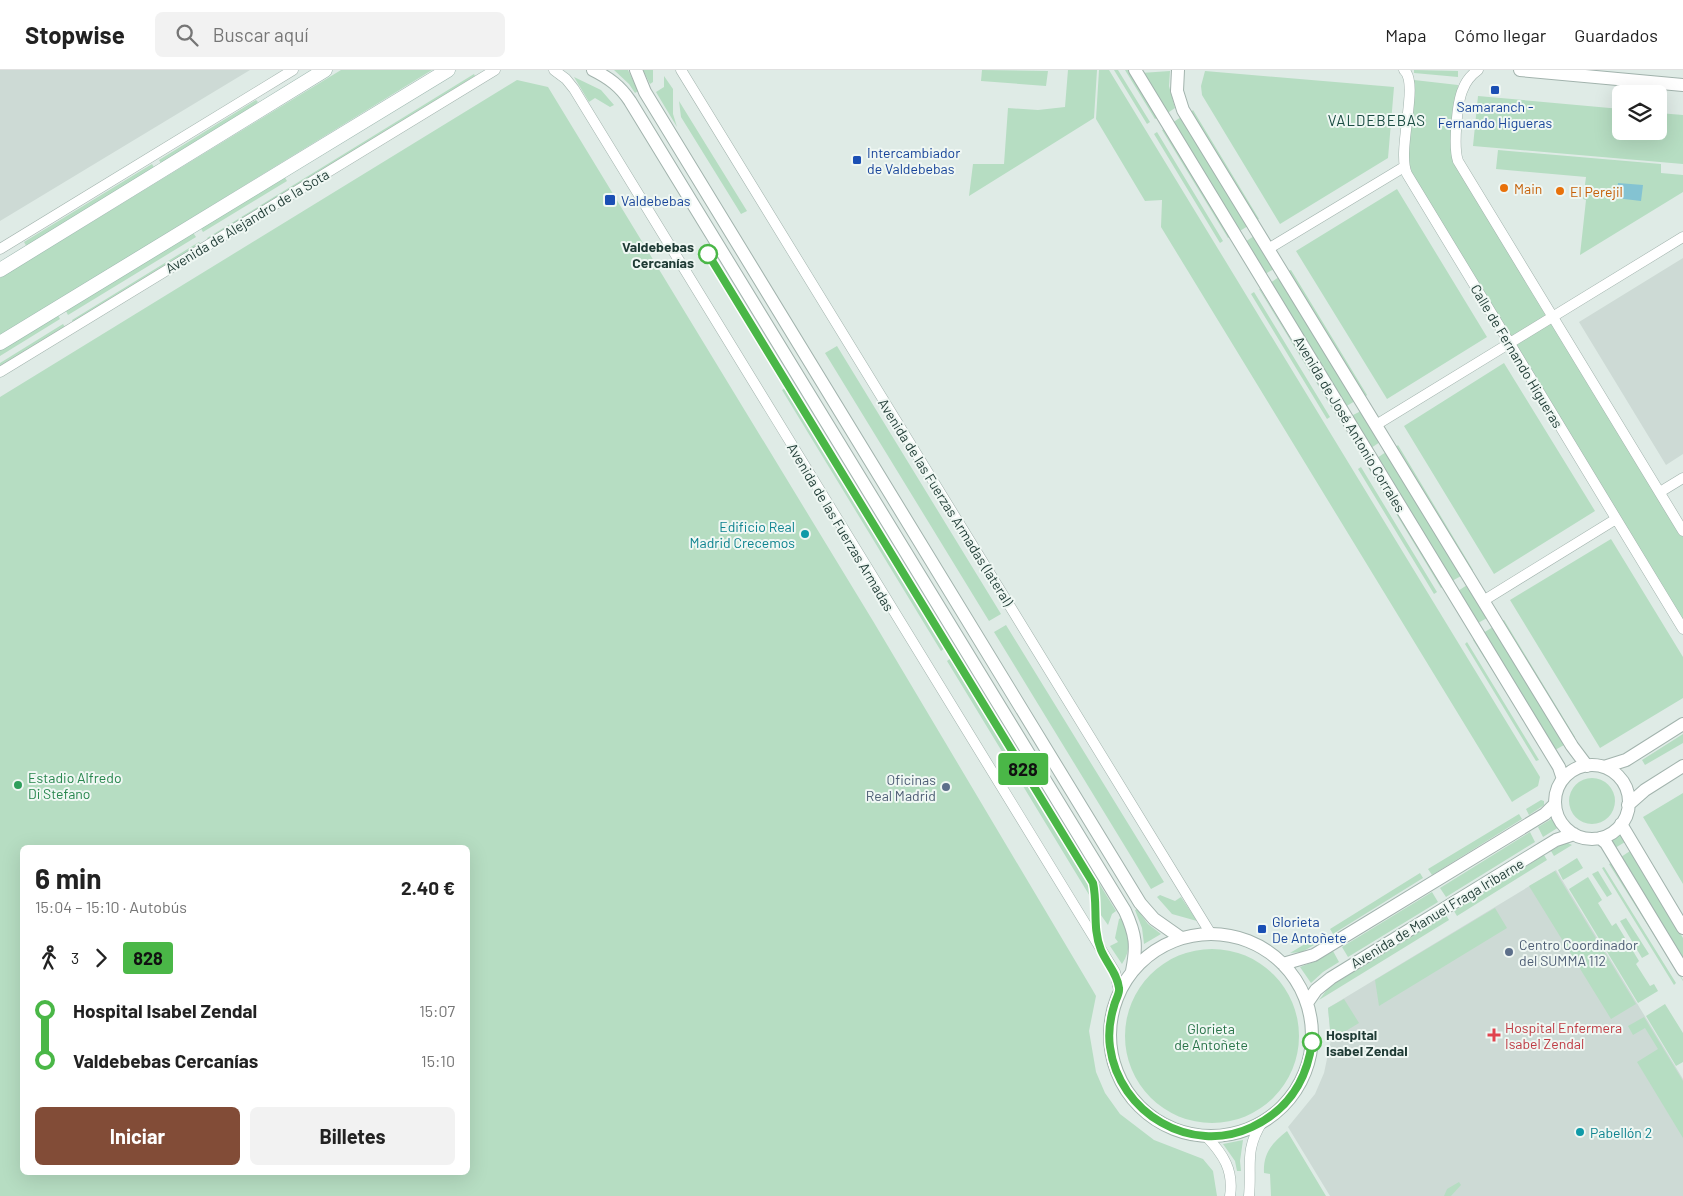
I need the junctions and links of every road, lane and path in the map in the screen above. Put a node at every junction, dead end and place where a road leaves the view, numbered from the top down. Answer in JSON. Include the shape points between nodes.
{"nodes":[{"id":1,"x":293,"y":70,"type":"edge"},
{"id":2,"x":325,"y":70,"type":"edge"},
{"id":3,"x":448,"y":70,"type":"edge"},
{"id":4,"x":494,"y":70,"type":"edge"},
{"id":5,"x":554,"y":70,"type":"edge"},
{"id":6,"x":593,"y":70,"type":"edge"},
{"id":7,"x":636,"y":70,"type":"edge"},
{"id":8,"x":681,"y":70,"type":"edge"},
{"id":9,"x":1135,"y":70,"type":"edge"},
{"id":10,"x":1178,"y":70,"type":"edge"},
{"id":11,"x":1404,"y":70,"type":"edge"},
{"id":12,"x":1478,"y":70,"type":"edge"},
{"id":13,"x":1520,"y":70,"type":"edge"},
{"id":14,"x":1683,"y":85,"type":"edge"},
{"id":15,"x":1404,"y":167,"type":"junction"},
{"id":16,"x":1683,"y":237,"type":"edge"},
{"id":17,"x":0,"y":249,"type":"edge"},
{"id":18,"x":1268,"y":249,"type":"junction"},
{"id":19,"x":0,"y":270,"type":"edge"},
{"id":20,"x":1552,"y":317,"type":"junction"},
{"id":21,"x":0,"y":343,"type":"edge"},
{"id":22,"x":1509,"y":343,"type":"junction"},
{"id":23,"x":0,"y":372,"type":"edge"},
{"id":24,"x":1376,"y":425,"type":"junction"},
{"id":25,"x":1683,"y":478,"type":"edge"},
{"id":26,"x":1660,"y":492,"type":"junction"},
{"id":27,"x":1616,"y":519,"type":"junction"},
{"id":28,"x":1683,"y":531,"type":"edge"},
{"id":29,"x":1483,"y":601,"type":"junction"},
{"id":30,"x":1683,"y":629,"type":"edge"},
{"id":31,"x":1683,"y":724,"type":"edge"},
{"id":32,"x":1588,"y":766,"type":"junction"},
{"id":33,"x":1683,"y":766,"type":"edge"},
{"id":34,"x":1604,"y":767,"type":"junction"},
{"id":35,"x":1563,"y":779,"type":"junction"},
{"id":36,"x":1555,"y":804,"type":"junction"},
{"id":37,"x":1628,"y":805,"type":"junction"},
{"id":38,"x":1621,"y":824,"type":"junction"},
{"id":39,"x":1574,"y":834,"type":"junction"},
{"id":40,"x":1600,"y":838,"type":"junction"},
{"id":41,"x":1683,"y":928,"type":"edge"},
{"id":42,"x":1211,"y":934,"type":"junction"},
{"id":43,"x":1181,"y":938,"type":"junction"},
{"id":44,"x":1283,"y":964,"type":"junction"},
{"id":45,"x":1683,"y":970,"type":"edge"},
{"id":46,"x":1132,"y":971,"type":"junction"},
{"id":47,"x":1119,"y":991,"type":"junction"},
{"id":48,"x":1307,"y":1003,"type":"junction"},
{"id":49,"x":1262,"y":1122,"type":"junction"},
{"id":50,"x":1206,"y":1136,"type":"junction"},
{"id":51,"x":1230,"y":1196,"type":"edge"},
{"id":52,"x":1249,"y":1196,"type":"edge"}],
"edges":[{"from":1,"to":17,"type":"street"},
{"from":2,"to":19,"type":"main road"},
{"from":3,"to":21,"type":"main road","name":"Avenida de Alejandro de la Sota"},
{"from":4,"to":23,"type":"street","name":"Avenida de Alejandro de la Sota"},
{"from":5,"to":47,"type":"street","name":"Avenida de las Fuerzas Armadas","via":[[574,89],[1115,972]]},
{"from":6,"to":46,"type":"street","via":[[622,88],[1125,912],[1133,929],[1136,948]]},
{"from":7,"to":43,"type":"street","via":[[645,92],[1140,903],[1154,919]]},
{"from":8,"to":42,"type":"street","name":"Avenida de las Fuerzas Armadas (lateral)"},
{"from":9,"to":35,"type":"street","name":"Avenida de José Antonio Corrales","via":[[1559,767]]},
{"from":10,"to":18,"type":"street","name":"Avenida de José Antonio Corrales","via":[[1178,98],[1183,110]]},
{"from":11,"to":15,"type":"street","via":[[1409,89]]},
{"from":12,"to":20,"type":"street","via":[[1467,81],[1461,96],[1457,156]]},
{"from":13,"to":14,"type":"street"},
{"from":15,"to":18,"type":"street"},
{"from":15,"to":22,"type":"street","name":"Calle de Fernando Higueras"},
{"from":16,"to":20,"type":"street"},
{"from":18,"to":24,"type":"street","name":"Avenida de José Antonio Corrales"},
{"from":20,"to":22,"type":"street"},
{"from":20,"to":26,"type":"street"},
{"from":22,"to":24,"type":"street"},
{"from":22,"to":27,"type":"street","name":"Calle de Fernando Higueras"},
{"from":24,"to":29,"type":"street","name":"Avenida de José Antonio Corrales"},
{"from":25,"to":26,"type":"street"},
{"from":26,"to":28,"type":"street"},
{"from":27,"to":29,"type":"street"},
{"from":27,"to":30,"type":"street","name":"Calle de Fernando Higueras"},
{"from":29,"to":32,"type":"street","name":"Avenida de José Antonio Corrales","via":[[1577,754]]},
{"from":31,"to":34,"type":"street","via":[[1626,760]]},
{"from":32,"to":34,"type":"street"},
{"from":32,"to":35,"type":"street","via":[[1577,768]]},
{"from":33,"to":37,"type":"street"},
{"from":34,"to":37,"type":"street","via":[[1623,784]]},
{"from":35,"to":36,"type":"street"},
{"from":36,"to":39,"type":"street","via":[[1560,821]]},
{"from":36,"to":44,"type":"street","name":"Avenida de Manuel Fraga Iribarne","via":[[1545,814],[1314,955]]},
{"from":37,"to":38,"type":"street"},
{"from":38,"to":40,"type":"street"},
{"from":38,"to":41,"type":"street"},
{"from":39,"to":40,"type":"street"},
{"from":39,"to":48,"type":"street","name":"Avenida de Manuel Fraga Iribarne","via":[[1556,840],[1331,978],[1316,990]]},
{"from":40,"to":45,"type":"street"},
{"from":42,"to":43,"type":"street"},
{"from":42,"to":44,"type":"street","via":[[1233,936],[1254,943]]},
{"from":43,"to":46,"type":"street","via":[[1154,951]]},
{"from":44,"to":48,"type":"street"},
{"from":46,"to":47,"type":"street"},
{"from":47,"to":50,"type":"street","via":[[1109,1032],[1113,1060],[1124,1087],[1141,1109],[1159,1122],[1178,1131]]},
{"from":48,"to":49,"type":"street","via":[[1312,1042],[1306,1071],[1282,1108]]},
{"from":49,"to":50,"type":"street","via":[[1235,1133]]},
{"from":49,"to":52,"type":"street","via":[[1250,1148]]},
{"from":50,"to":51,"type":"street","via":[[1220,1150],[1229,1168]]}]}
